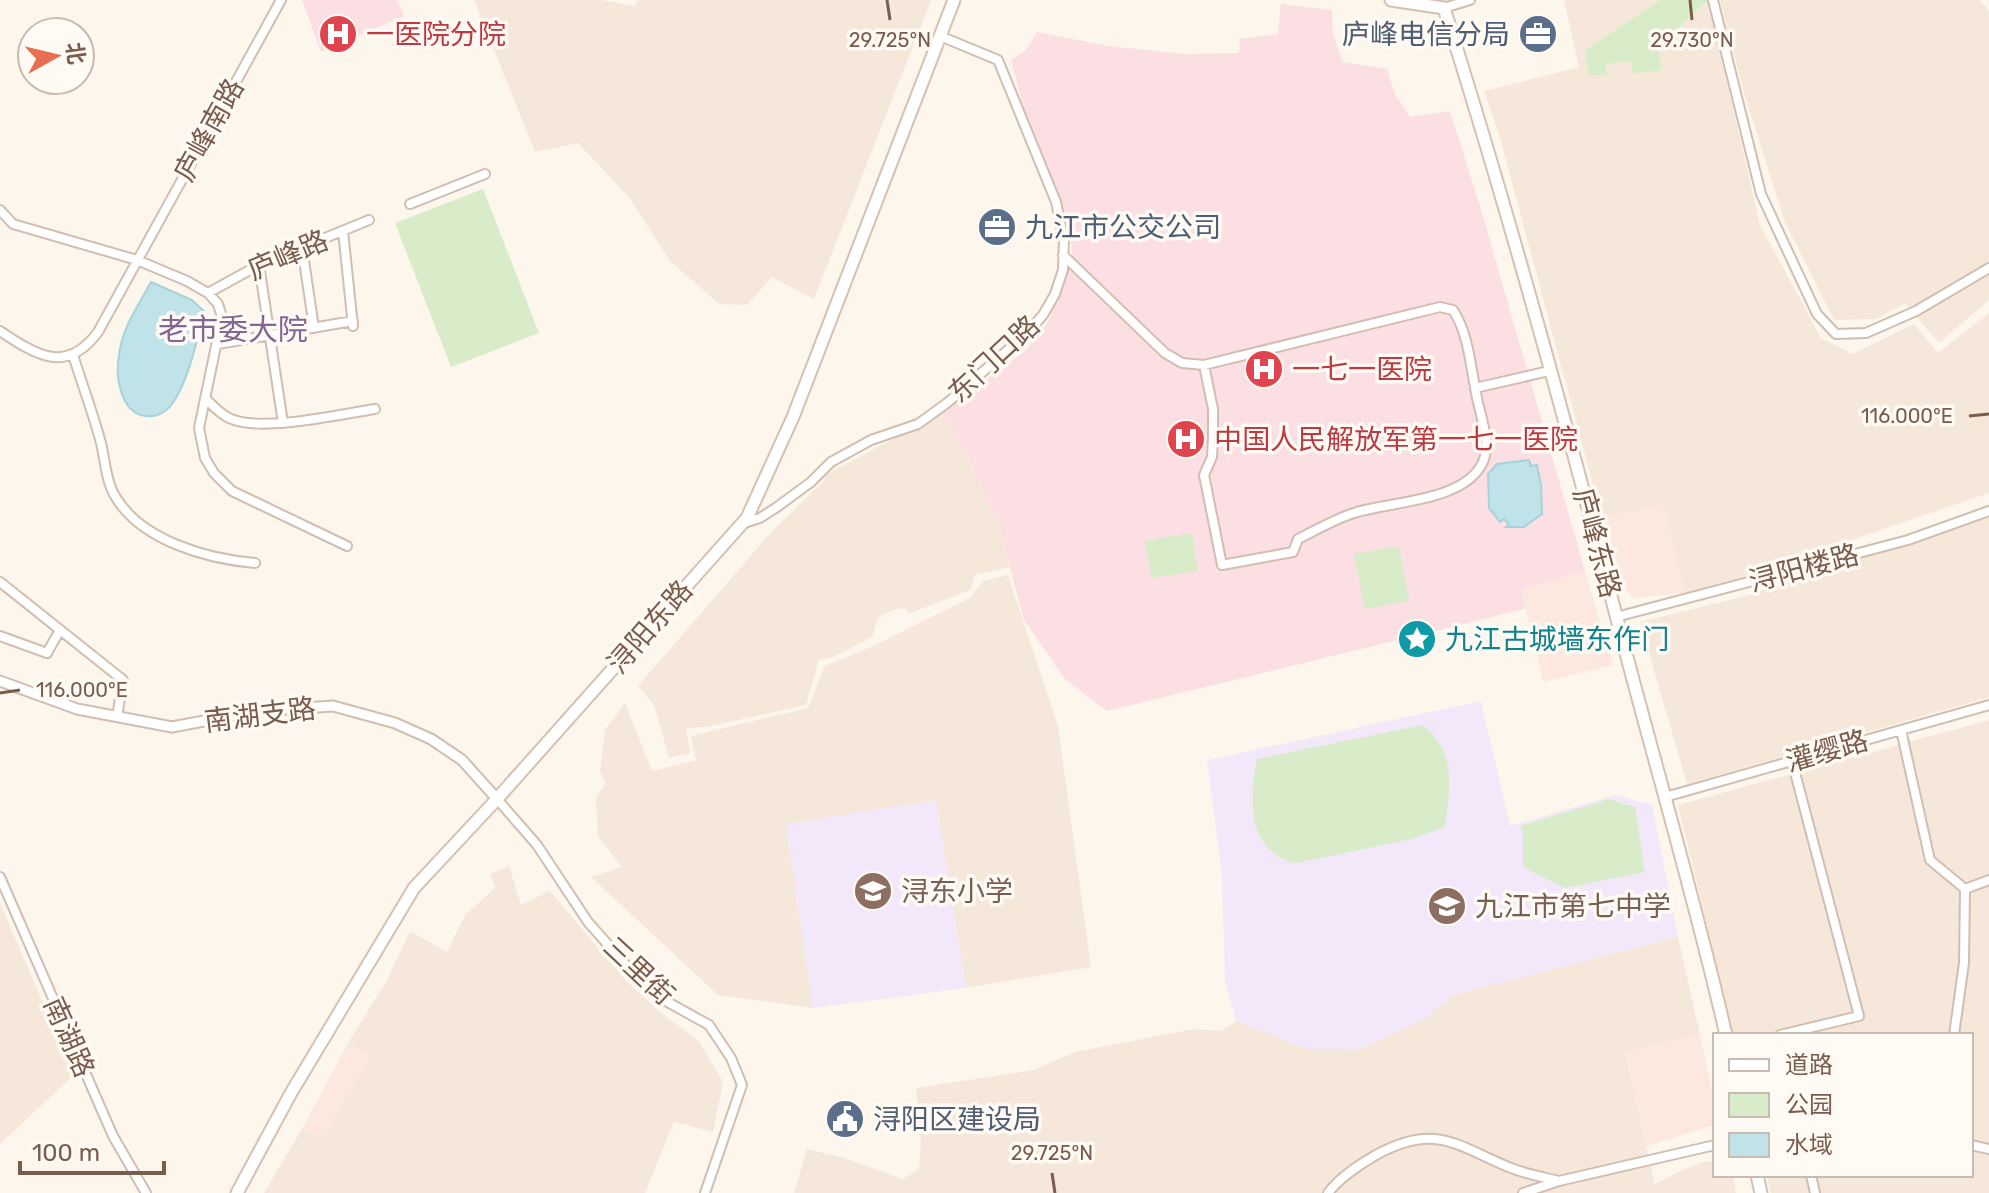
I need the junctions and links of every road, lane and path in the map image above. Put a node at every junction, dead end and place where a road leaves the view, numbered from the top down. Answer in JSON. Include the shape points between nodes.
{"nodes":[{"id":1,"x":281,"y":0,"type":"edge"},
{"id":2,"x":954,"y":0,"type":"edge"},
{"id":3,"x":1391,"y":0,"type":"edge"},
{"id":4,"x":1470,"y":0,"type":"edge"},
{"id":5,"x":1713,"y":0,"type":"edge"},
{"id":6,"x":1444,"y":8,"type":"junction"},
{"id":7,"x":940,"y":36,"type":"junction"},
{"id":8,"x":485,"y":174,"type":"dead end"},
{"id":9,"x":410,"y":204,"type":"dead end"},
{"id":10,"x":0,"y":210,"type":"edge"},
{"id":11,"x":369,"y":220,"type":"dead end"},
{"id":12,"x":343,"y":231,"type":"junction"},
{"id":13,"x":302,"y":247,"type":"junction"},
{"id":14,"x":1063,"y":255,"type":"junction"},
{"id":15,"x":137,"y":260,"type":"junction"},
{"id":16,"x":259,"y":265,"type":"junction"},
{"id":17,"x":1989,"y":268,"type":"edge"},
{"id":18,"x":208,"y":293,"type":"junction"},
{"id":19,"x":314,"y":328,"type":"junction"},
{"id":20,"x":0,"y":331,"type":"edge"},
{"id":21,"x":271,"y":335,"type":"junction"},
{"id":22,"x":218,"y":344,"type":"junction"},
{"id":23,"x":73,"y":355,"type":"junction"},
{"id":24,"x":1204,"y":365,"type":"junction"},
{"id":25,"x":1549,"y":371,"type":"junction"},
{"id":26,"x":1475,"y":388,"type":"junction"},
{"id":27,"x":205,"y":398,"type":"junction"},
{"id":28,"x":375,"y":409,"type":"dead end"},
{"id":29,"x":283,"y":423,"type":"junction"},
{"id":30,"x":1989,"y":511,"type":"edge"},
{"id":31,"x":742,"y":523,"type":"junction"},
{"id":32,"x":347,"y":546,"type":"dead end"},
{"id":33,"x":255,"y":563,"type":"dead end"},
{"id":34,"x":0,"y":582,"type":"edge"},
{"id":35,"x":1616,"y":617,"type":"junction"},
{"id":36,"x":60,"y":630,"type":"junction"},
{"id":37,"x":0,"y":636,"type":"edge"},
{"id":38,"x":0,"y":681,"type":"edge"},
{"id":39,"x":1989,"y":705,"type":"edge"},
{"id":40,"x":117,"y":717,"type":"junction"},
{"id":41,"x":1901,"y":730,"type":"junction"},
{"id":42,"x":1792,"y":761,"type":"junction"},
{"id":43,"x":1665,"y":797,"type":"junction"},
{"id":44,"x":497,"y":799,"type":"junction"},
{"id":45,"x":0,"y":877,"type":"edge"},
{"id":46,"x":1989,"y":880,"type":"edge"},
{"id":47,"x":1965,"y":889,"type":"junction"},
{"id":48,"x":1725,"y":1033,"type":"edge"},
{"id":49,"x":1788,"y":1033,"type":"edge"},
{"id":50,"x":1954,"y":1033,"type":"edge"},
{"id":51,"x":1713,"y":1145,"type":"edge"},
{"id":52,"x":1559,"y":1181,"type":"junction"},
{"id":53,"x":146,"y":1192,"type":"edge"},
{"id":54,"x":237,"y":1193,"type":"edge"},
{"id":55,"x":705,"y":1193,"type":"edge"},
{"id":56,"x":1328,"y":1193,"type":"edge"},
{"id":57,"x":1523,"y":1193,"type":"edge"}],
"edges":[{"from":1,"to":15,"type":"street","name":"庐峰南路"},
{"from":2,"to":7,"type":"main road","name":"浔阳东路"},
{"from":3,"to":6,"type":"main road"},
{"from":4,"to":6,"type":"street"},
{"from":5,"to":17,"type":"street","via":[[1761,194],[1817,314],[1836,334],[1866,333]]},
{"from":6,"to":25,"type":"main road","name":"庐峰东路"},
{"from":7,"to":14,"type":"street","name":"东门口路","via":[[998,60],[1056,202]]},
{"from":7,"to":31,"type":"main road","name":"浔阳东路","via":[[793,417]]},
{"from":8,"to":9,"type":"street"},
{"from":10,"to":15,"type":"street","via":[[13,224]]},
{"from":11,"to":12,"type":"street","name":"庐峰路"},
{"from":12,"to":13,"type":"street","name":"庐峰路"},
{"from":12,"to":19,"type":"street","via":[[353,324]]},
{"from":13,"to":16,"type":"street","name":"庐峰路"},
{"from":13,"to":19,"type":"street"},
{"from":14,"to":24,"type":"street","via":[[1165,353],[1182,363]]},
{"from":14,"to":31,"type":"street","name":"东门口路","via":[[1063,270],[1043,315],[947,403],[918,424],[871,440],[831,462],[777,507]]},
{"from":15,"to":18,"type":"street"},
{"from":15,"to":23,"type":"street","name":"庐峰南路","via":[[98,332]]},
{"from":16,"to":18,"type":"street","name":"庐峰路"},
{"from":16,"to":21,"type":"street"},
{"from":18,"to":22,"type":"street","via":[[221,310]]},
{"from":19,"to":21,"type":"street"},
{"from":20,"to":23,"type":"street","via":[[33,352]]},
{"from":21,"to":22,"type":"street"},
{"from":21,"to":29,"type":"street"},
{"from":22,"to":27,"type":"street"},
{"from":23,"to":33,"type":"street","via":[[109,482],[127,512],[183,548],[219,560]]},
{"from":24,"to":26,"type":"street","via":[[1440,307],[1453,310],[1460,320]]},
{"from":24,"to":26,"type":"street","via":[[1213,437],[1204,475],[1222,565],[1293,552],[1298,539],[1352,513],[1457,489],[1485,456]]},
{"from":25,"to":26,"type":"street"},
{"from":25,"to":35,"type":"main road","name":"庐峰东路"},
{"from":27,"to":29,"type":"street","via":[[232,420]]},
{"from":27,"to":32,"type":"street","via":[[201,445],[222,484]]},
{"from":28,"to":29,"type":"street"},
{"from":30,"to":35,"type":"street","name":"浔阳楼路","via":[[1908,540]]},
{"from":31,"to":44,"type":"main road","name":"浔阳东路"},
{"from":34,"to":36,"type":"street"},
{"from":35,"to":43,"type":"main road","name":"庐峰东路"},
{"from":36,"to":37,"type":"street","via":[[47,653]]},
{"from":36,"to":40,"type":"street","via":[[123,680]]},
{"from":38,"to":40,"type":"street","name":"南湖支路","via":[[77,709]]},
{"from":39,"to":41,"type":"street","name":"灌缨路"},
{"from":40,"to":44,"type":"street","name":"南湖支路","via":[[172,727],[257,711],[333,706],[431,739],[462,760]]},
{"from":41,"to":42,"type":"street","name":"灌缨路"},
{"from":41,"to":47,"type":"street","via":[[1930,860]]},
{"from":42,"to":43,"type":"street","name":"灌缨路"},
{"from":42,"to":49,"type":"street","via":[[1859,1016]]},
{"from":43,"to":48,"type":"main road","name":"庐峰东路"},
{"from":44,"to":54,"type":"main road","name":"浔阳东路","via":[[414,888]]},
{"from":44,"to":55,"type":"street","name":"三里街","via":[[625,964],[664,1000],[709,1025],[731,1058],[742,1085]]},
{"from":45,"to":53,"type":"street","name":"南湖路","via":[[113,1136]]},
{"from":46,"to":47,"type":"street"},
{"from":47,"to":50,"type":"street","via":[[1964,963]]},
{"from":51,"to":52,"type":"street"},
{"from":52,"to":56,"type":"street","via":[[1440,1138],[1387,1149]]},
{"from":52,"to":57,"type":"street"}]}
